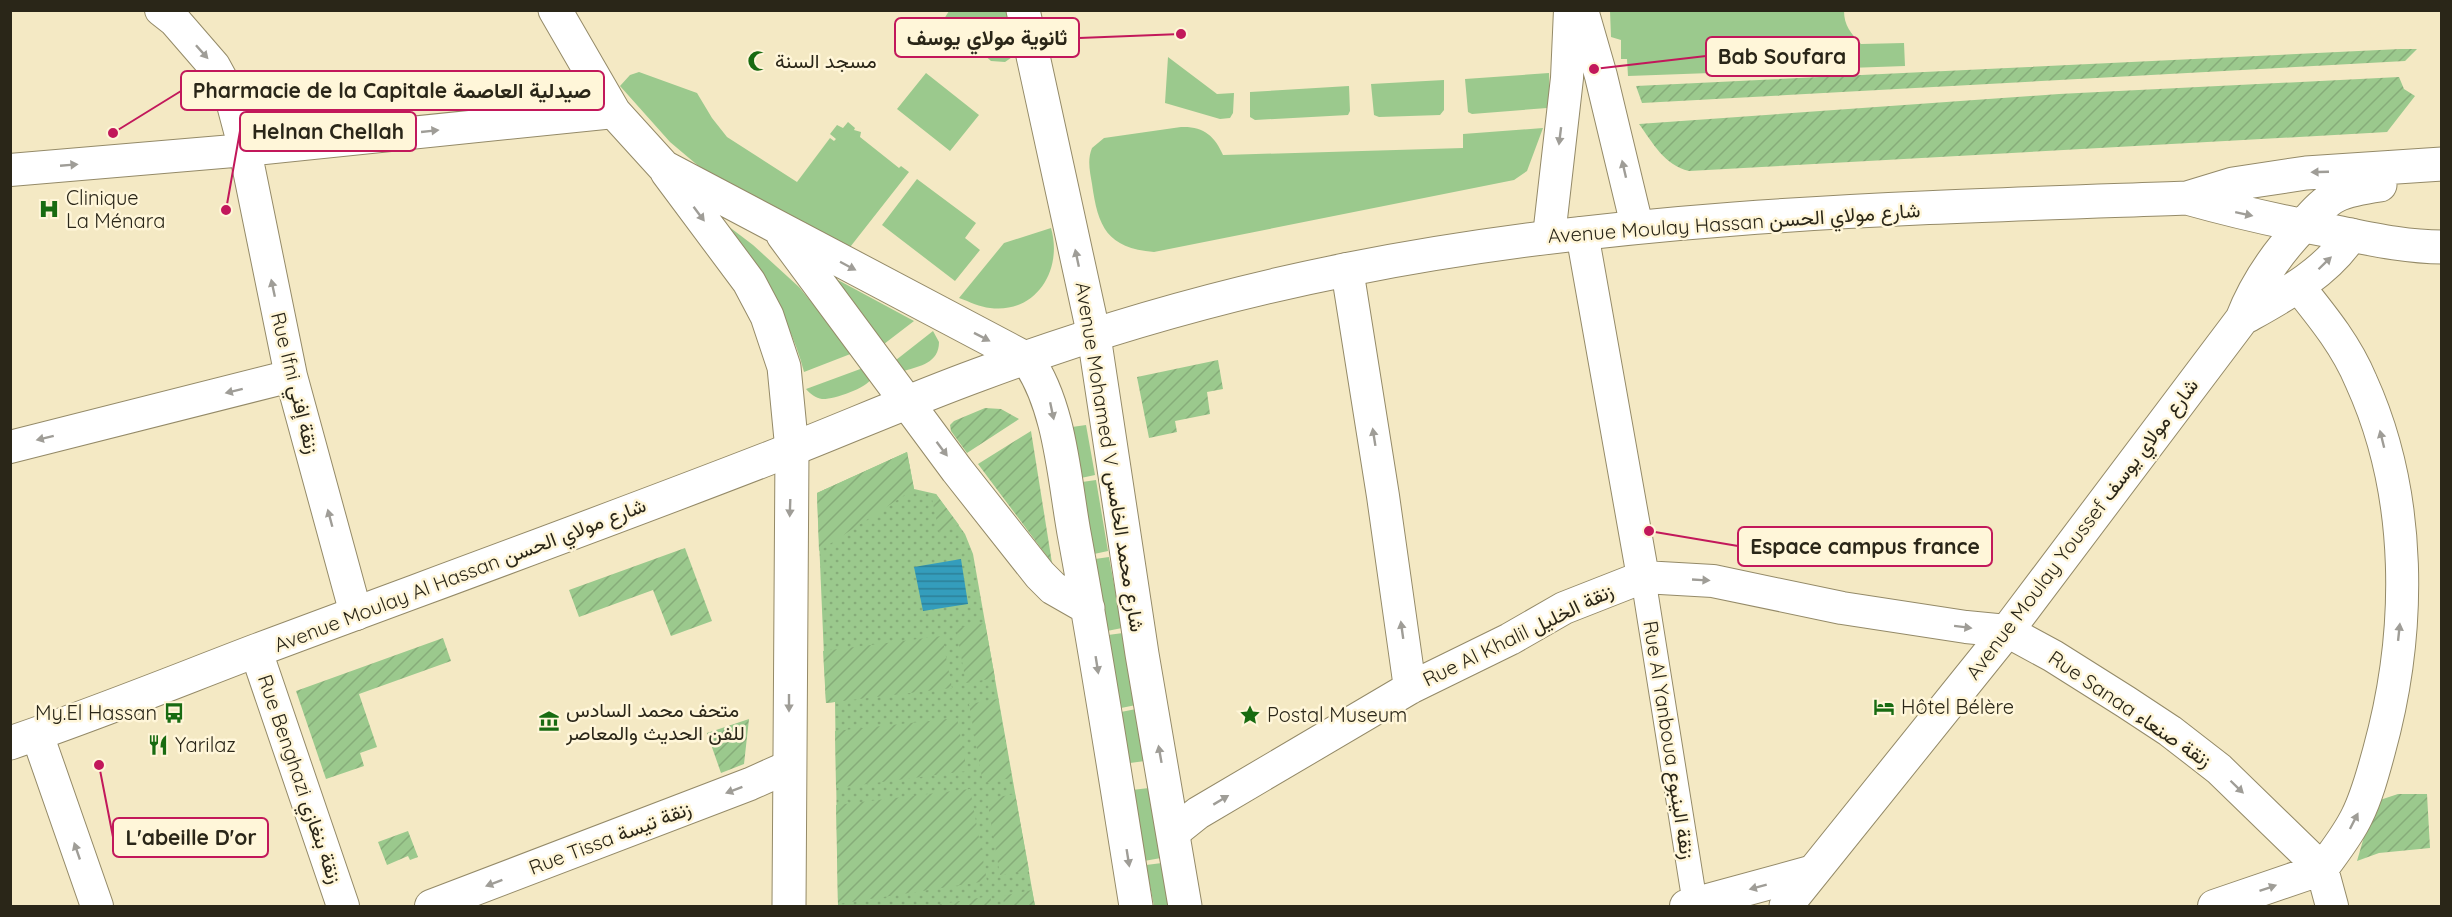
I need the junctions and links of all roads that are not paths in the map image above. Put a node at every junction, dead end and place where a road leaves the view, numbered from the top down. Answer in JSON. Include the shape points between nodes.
{"nodes":[{"id":1,"x":161,"y":10,"type":"edge"},
{"id":2,"x":555,"y":10,"type":"edge"},
{"id":3,"x":1023,"y":10,"type":"edge"},
{"id":4,"x":1570,"y":10,"type":"edge"},
{"id":5,"x":1582,"y":10,"type":"edge"},
{"id":6,"x":614,"y":112,"type":"junction"},
{"id":7,"x":245,"y":150,"type":"junction"},
{"id":8,"x":2442,"y":164,"type":"edge"},
{"id":9,"x":664,"y":167,"type":"junction"},
{"id":10,"x":10,"y":170,"type":"edge"},
{"id":11,"x":2442,"y":179,"type":"edge"},
{"id":12,"x":2187,"y":198,"type":"junction"},
{"id":13,"x":2442,"y":224,"type":"edge"},
{"id":14,"x":1637,"y":226,"type":"junction"},
{"id":15,"x":2303,"y":226,"type":"junction"},
{"id":16,"x":778,"y":228,"type":"junction"},
{"id":17,"x":1582,"y":233,"type":"junction"},
{"id":18,"x":2351,"y":235,"type":"junction"},
{"id":19,"x":1548,"y":236,"type":"junction"},
{"id":20,"x":2399,"y":244,"type":"junction"},
{"id":21,"x":2442,"y":246,"type":"edge"},
{"id":22,"x":1347,"y":269,"type":"junction"},
{"id":23,"x":2298,"y":286,"type":"junction"},
{"id":24,"x":2242,"y":319,"type":"junction"},
{"id":25,"x":1094,"y":336,"type":"junction"},
{"id":26,"x":1027,"y":359,"type":"junction"},
{"id":27,"x":291,"y":376,"type":"junction"},
{"id":28,"x":907,"y":402,"type":"junction"},
{"id":29,"x":10,"y":447,"type":"edge"},
{"id":30,"x":792,"y":450,"type":"junction"},
{"id":31,"x":1643,"y":577,"type":"junction"},
{"id":32,"x":1088,"y":608,"type":"junction"},
{"id":33,"x":356,"y":614,"type":"junction"},
{"id":34,"x":2007,"y":631,"type":"junction"},
{"id":35,"x":256,"y":651,"type":"junction"},
{"id":36,"x":1410,"y":688,"type":"junction"},
{"id":37,"x":24,"y":739,"type":"edge"},
{"id":38,"x":788,"y":767,"type":"junction"},
{"id":39,"x":1173,"y":833,"type":"junction"},
{"id":40,"x":2322,"y":869,"type":"junction"},
{"id":41,"x":1814,"y":871,"type":"junction"},
{"id":42,"x":1691,"y":905,"type":"edge"},
{"id":43,"x":97,"y":906,"type":"edge"},
{"id":44,"x":343,"y":906,"type":"edge"},
{"id":45,"x":431,"y":906,"type":"edge"},
{"id":46,"x":789,"y":906,"type":"edge"},
{"id":47,"x":1136,"y":906,"type":"edge"},
{"id":48,"x":1185,"y":906,"type":"edge"},
{"id":49,"x":1786,"y":906,"type":"edge"},
{"id":50,"x":2214,"y":906,"type":"edge"},
{"id":51,"x":2332,"y":906,"type":"edge"}],
"edges":[{"from":1,"to":7,"type":"street","name":"Rue Ifni زنقة إفني","one_way":true,"via":[[214,66],[231,97]]},
{"from":2,"to":6,"type":"main road"},
{"from":25,"to":3,"type":"main road","name":"Avenue Mohamed V شارع محمد الخامس","one_way":true},
{"from":4,"to":19,"type":"street","one_way":true,"via":[[1567,78]]},
{"from":14,"to":5,"type":"street","one_way":true,"via":[[1602,76]]},
{"from":7,"to":6,"type":"street","one_way":true},
{"from":6,"to":9,"type":"main road"},
{"from":10,"to":7,"type":"street","one_way":true},
{"from":27,"to":7,"type":"street","name":"Rue Ifni زنقة إفني","one_way":true},
{"from":8,"to":12,"type":"main road","name":"Avenue Moulay Hassan شارع مولاي الحسن","one_way":true,"via":[[2295,174],[2233,184]]},
{"from":9,"to":16,"type":"main road"},
{"from":9,"to":30,"type":"main road","one_way":true,"via":[[749,282],[767,316],[784,367]]},
{"from":11,"to":15,"type":"main road","name":"Avenue Moulay Youssef شارع مولاي يوسف","via":[[2344,190],[2328,200]]},
{"from":12,"to":14,"type":"main road","name":"Avenue Moulay Hassan شارع مولاي الحسن","via":[[1882,210]]},
{"from":12,"to":15,"type":"main road","name":"Avenue Moulay Hassan شارع مولاي الحسن","one_way":true},
{"from":13,"to":20,"type":"main road"},
{"from":14,"to":17,"type":"main road","name":"Avenue Moulay Hassan شارع مولاي الحسن"},
{"from":15,"to":18,"type":"main road","name":"Avenue Moulay Hassan شارع مولاي الحسن"},
{"from":15,"to":24,"type":"main road","name":"Avenue Moulay Youssef شارع مولاي يوسف","via":[[2258,283]]},
{"from":16,"to":26,"type":"main road","one_way":true},
{"from":16,"to":28,"type":"main road"},
{"from":17,"to":19,"type":"main road","name":"Avenue Moulay Hassan شارع مولاي الحسن"},
{"from":17,"to":31,"type":"street"},
{"from":18,"to":20,"type":"main road","name":"Avenue Moulay Hassan شارع مولاي الحسن"},
{"from":23,"to":18,"type":"main road","name":"Avenue Moulay Youssef شارع مولاي يوسف","one_way":true,"via":[[2340,250]]},
{"from":19,"to":22,"type":"main road","name":"Avenue Moulay Hassan شارع مولاي الحسن"},
{"from":20,"to":21,"type":"main road","name":"Avenue Moulay Hassan شارع مولاي الحسن"},
{"from":22,"to":25,"type":"main road","name":"Avenue Moulay Hassan شارع مولاي الحسن"},
{"from":36,"to":22,"type":"street","one_way":true},
{"from":23,"to":24,"type":"main road","name":"Avenue Moulay Youssef شارع مولاي يوسف"},
{"from":40,"to":23,"type":"street","one_way":true,"via":[[2357,816],[2386,725],[2401,623],[2401,557],[2389,465],[2379,424],[2347,352]]},
{"from":24,"to":34,"type":"main road","name":"Avenue Moulay Youssef شارع مولاي يوسف"},
{"from":25,"to":26,"type":"main road","name":"Avenue Moulay Hassan شارع مولاي الحسن"},
{"from":39,"to":25,"type":"main road","name":"Avenue Mohamed V شارع محمد الخامس","one_way":true},
{"from":26,"to":28,"type":"main road","name":"Avenue Moulay Hassan شارع مولاي الحسن"},
{"from":26,"to":32,"type":"main road","one_way":true,"via":[[1051,406]]},
{"from":27,"to":29,"type":"street","one_way":true},
{"from":33,"to":27,"type":"street","name":"Rue Ifni زنقة إفني","one_way":true},
{"from":28,"to":30,"type":"main road","name":"Avenue Moulay Al Hassan شارع مولاي الحسن"},
{"from":28,"to":32,"type":"main road","one_way":true,"via":[[1040,575],[1053,588]]},
{"from":30,"to":33,"type":"main road","name":"Avenue Moulay Al Hassan شارع مولاي الحسن"},
{"from":30,"to":38,"type":"main road","one_way":true},
{"from":31,"to":34,"type":"street","name":"Rue Al Khalil زنقة الخليل","one_way":true,"via":[[1713,581],[1842,608]]},
{"from":31,"to":36,"type":"street","name":"Rue Al Khalil زنقة الخليل","via":[[1564,608]]},
{"from":31,"to":42,"type":"street","name":"Rue Al Yanboua زنقة الينبوع"},
{"from":32,"to":47,"type":"main road","one_way":true},
{"from":33,"to":35,"type":"main road","name":"Avenue Moulay Al Hassan شارع مولاي الحسن"},
{"from":34,"to":40,"type":"street","name":"Rue Sanaa زنقة صنعاء","one_way":true,"via":[[2170,731],[2219,769]]},
{"from":34,"to":41,"type":"main road","name":"Avenue Moulay Youssef شارع مولاي يوسف"},
{"from":35,"to":37,"type":"main road","name":"Avenue Moulay Al Hassan شارع مولاي الحسن"},
{"from":35,"to":44,"type":"street","name":"Rue Benghazi زنقة بنغازي"},
{"from":39,"to":36,"type":"street","name":"Rue Al Khalil زنقة الخليل","one_way":true,"via":[[1198,813]]},
{"from":43,"to":37,"type":"street","one_way":true},
{"from":38,"to":45,"type":"street","name":"Rue Tissa زنقة تيسة","one_way":true},
{"from":38,"to":46,"type":"main road"},
{"from":39,"to":48,"type":"main road","name":"Avenue Mohamed V شارع محمد الخامس"},
{"from":50,"to":40,"type":"street","one_way":true},
{"from":40,"to":51,"type":"street"},
{"from":41,"to":42,"type":"street","one_way":true},
{"from":41,"to":49,"type":"main road","name":"Avenue Moulay Youssef شارع مولاي يوسف"}]}
